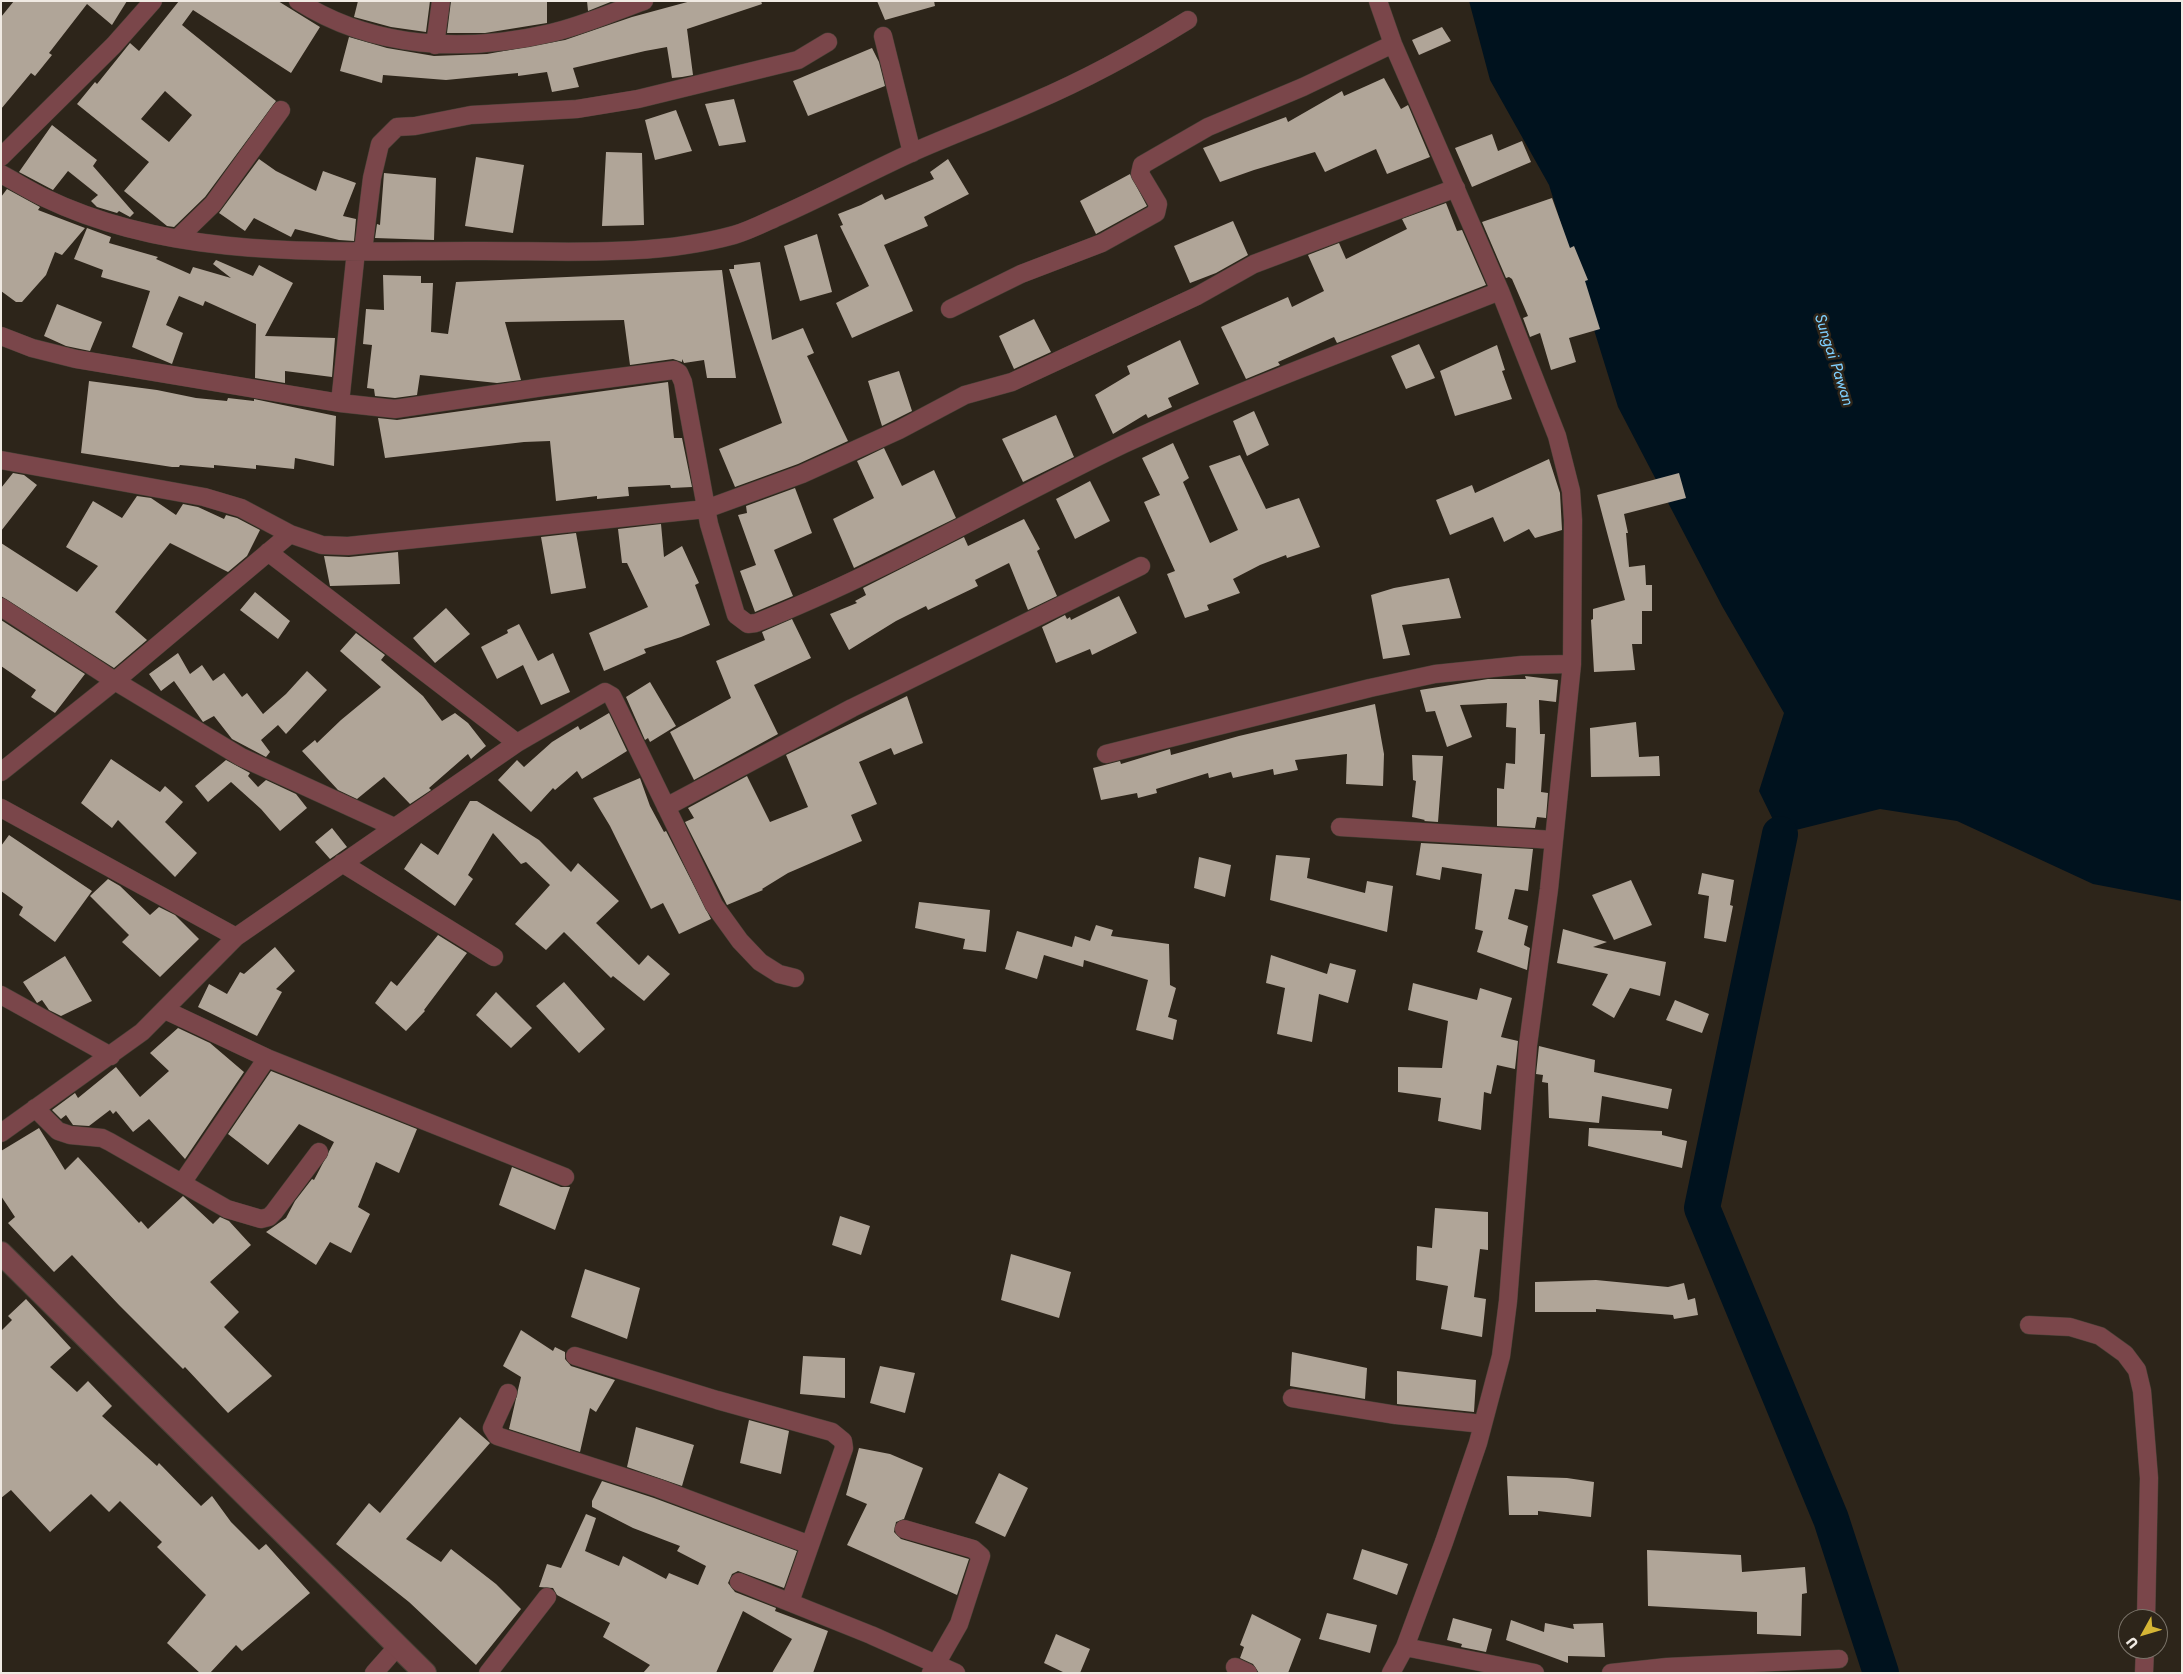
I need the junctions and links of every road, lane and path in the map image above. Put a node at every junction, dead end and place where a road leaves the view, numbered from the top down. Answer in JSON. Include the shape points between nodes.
{"nodes":[{"id":1,"x":153,"y":1,"type":"edge"},
{"id":2,"x":298,"y":1,"type":"edge"},
{"id":3,"x":441,"y":1,"type":"edge"},
{"id":4,"x":1378,"y":1,"type":"edge"},
{"id":5,"x":635,"y":3,"type":"edge"},
{"id":6,"x":1188,"y":20,"type":"dead end"},
{"id":7,"x":883,"y":36,"type":"dead end"},
{"id":8,"x":828,"y":42,"type":"dead end"},
{"id":9,"x":1393,"y":44,"type":"junction"},
{"id":10,"x":435,"y":45,"type":"junction"},
{"id":11,"x":281,"y":110,"type":"dead end"},
{"id":12,"x":912,"y":153,"type":"junction"},
{"id":13,"x":1,"y":157,"type":"edge"},
{"id":14,"x":1,"y":174,"type":"edge"},
{"id":15,"x":1456,"y":188,"type":"junction"},
{"id":16,"x":178,"y":238,"type":"junction"},
{"id":17,"x":360,"y":251,"type":"junction"},
{"id":18,"x":1500,"y":291,"type":"junction"},
{"id":19,"x":950,"y":309,"type":"dead end"},
{"id":20,"x":1,"y":336,"type":"edge"},
{"id":21,"x":340,"y":403,"type":"junction"},
{"id":22,"x":1,"y":460,"type":"edge"},
{"id":23,"x":706,"y":509,"type":"junction"},
{"id":24,"x":290,"y":534,"type":"junction"},
{"id":25,"x":268,"y":552,"type":"junction"},
{"id":26,"x":1141,"y":566,"type":"dead end"},
{"id":27,"x":1,"y":606,"type":"edge"},
{"id":28,"x":1572,"y":664,"type":"junction"},
{"id":29,"x":115,"y":681,"type":"junction"},
{"id":30,"x":517,"y":743,"type":"junction"},
{"id":31,"x":1106,"y":754,"type":"dead end"},
{"id":32,"x":1,"y":772,"type":"edge"},
{"id":33,"x":666,"y":807,"type":"junction"},
{"id":34,"x":1,"y":808,"type":"edge"},
{"id":35,"x":394,"y":826,"type":"junction"},
{"id":36,"x":1340,"y":827,"type":"dead end"},
{"id":37,"x":1554,"y":840,"type":"junction"},
{"id":38,"x":342,"y":863,"type":"junction"},
{"id":39,"x":236,"y":937,"type":"junction"},
{"id":40,"x":494,"y":957,"type":"dead end"},
{"id":41,"x":795,"y":978,"type":"dead end"},
{"id":42,"x":1,"y":995,"type":"edge"},
{"id":43,"x":165,"y":1010,"type":"junction"},
{"id":44,"x":111,"y":1056,"type":"junction"},
{"id":45,"x":267,"y":1058,"type":"junction"},
{"id":46,"x":35,"y":1108,"type":"junction"},
{"id":47,"x":1,"y":1133,"type":"edge"},
{"id":48,"x":319,"y":1152,"type":"dead end"},
{"id":49,"x":564,"y":1177,"type":"dead end"},
{"id":50,"x":182,"y":1183,"type":"junction"},
{"id":51,"x":1,"y":1253,"type":"edge"},
{"id":52,"x":2029,"y":1325,"type":"dead end"},
{"id":53,"x":576,"y":1356,"type":"dead end"},
{"id":54,"x":508,"y":1393,"type":"dead end"},
{"id":55,"x":1292,"y":1398,"type":"dead end"},
{"id":56,"x":1483,"y":1424,"type":"junction"},
{"id":57,"x":904,"y":1529,"type":"dead end"},
{"id":58,"x":810,"y":1545,"type":"junction"},
{"id":59,"x":739,"y":1582,"type":"dead end"},
{"id":60,"x":547,"y":1597,"type":"dead end"},
{"id":61,"x":790,"y":1602,"type":"junction"},
{"id":62,"x":2146,"y":1609,"type":"edge"},
{"id":63,"x":398,"y":1646,"type":"junction"},
{"id":64,"x":1405,"y":1647,"type":"junction"},
{"id":65,"x":1839,"y":1659,"type":"dead end"},
{"id":66,"x":2145,"y":1659,"type":"edge"},
{"id":67,"x":933,"y":1669,"type":"edge"},
{"id":68,"x":374,"y":1673,"type":"edge"},
{"id":69,"x":425,"y":1673,"type":"edge"},
{"id":70,"x":488,"y":1673,"type":"edge"},
{"id":71,"x":956,"y":1673,"type":"edge"},
{"id":72,"x":1392,"y":1673,"type":"edge"},
{"id":73,"x":1535,"y":1673,"type":"edge"},
{"id":74,"x":1611,"y":1673,"type":"edge"},
{"id":75,"x":2144,"y":1673,"type":"edge"}],
"edges":[{"from":1,"to":13,"type":"street"},
{"from":2,"to":10,"type":"street","via":[[350,28],[380,37]]},
{"from":3,"to":10,"type":"street"},
{"from":4,"to":9,"type":"street"},
{"from":5,"to":10,"type":"street","via":[[552,33]]},
{"from":6,"to":12,"type":"street","via":[[1096,73]]},
{"from":7,"to":12,"type":"street"},
{"from":8,"to":17,"type":"street","via":[[798,60],[638,100],[577,109],[471,115],[415,126],[397,126],[386,136],[378,152]]},
{"from":9,"to":15,"type":"street"},
{"from":9,"to":19,"type":"street","via":[[1208,127],[1142,165],[1140,174],[1158,204],[1156,213],[1102,243],[1022,274]]},
{"from":11,"to":16,"type":"street","via":[[212,204]]},
{"from":12,"to":17,"type":"street","via":[[817,200],[738,234],[700,243],[646,250]]},
{"from":14,"to":16,"type":"street","via":[[46,199],[94,217]]},
{"from":15,"to":18,"type":"street"},
{"from":15,"to":23,"type":"street","via":[[1254,264],[1197,296],[1012,382],[965,395],[899,430],[802,474]]},
{"from":16,"to":17,"type":"street","via":[[229,246]]},
{"from":17,"to":21,"type":"street"},
{"from":18,"to":23,"type":"street","via":[[1218,400],[873,571],[756,624],[748,624],[736,615]]},
{"from":18,"to":28,"type":"street","via":[[1557,436],[1571,491],[1574,528]]},
{"from":20,"to":21,"type":"street","via":[[76,360]]},
{"from":21,"to":23,"type":"street","via":[[395,409],[674,370],[681,375],[683,382]]},
{"from":22,"to":24,"type":"street","via":[[204,497],[241,508]]},
{"from":23,"to":24,"type":"street","via":[[348,546],[322,545]]},
{"from":24,"to":25,"type":"street"},
{"from":25,"to":29,"type":"street"},
{"from":25,"to":30,"type":"street"},
{"from":26,"to":33,"type":"street","via":[[836,716]]},
{"from":27,"to":29,"type":"street"},
{"from":28,"to":31,"type":"street","via":[[1522,665],[1434,674]]},
{"from":28,"to":37,"type":"street"},
{"from":29,"to":32,"type":"street"},
{"from":29,"to":35,"type":"street","via":[[241,758]]},
{"from":30,"to":33,"type":"street","via":[[604,692],[608,693]]},
{"from":30,"to":35,"type":"street"},
{"from":33,"to":41,"type":"street","via":[[714,904],[740,940],[760,962],[779,974]]},
{"from":34,"to":39,"type":"street"},
{"from":35,"to":38,"type":"street"},
{"from":36,"to":37,"type":"street"},
{"from":37,"to":56,"type":"street","via":[[1531,1016],[1508,1301],[1501,1356]]},
{"from":38,"to":39,"type":"street"},
{"from":38,"to":40,"type":"street"},
{"from":39,"to":43,"type":"street"},
{"from":42,"to":44,"type":"street"},
{"from":43,"to":44,"type":"street"},
{"from":43,"to":45,"type":"street"},
{"from":44,"to":46,"type":"street"},
{"from":45,"to":49,"type":"street"},
{"from":45,"to":50,"type":"street"},
{"from":46,"to":47,"type":"street"},
{"from":46,"to":50,"type":"street","via":[[58,1131],[102,1138]]},
{"from":48,"to":50,"type":"street","via":[[274,1212],[261,1219],[227,1209]]},
{"from":51,"to":63,"type":"street"},
{"from":52,"to":62,"type":"street","via":[[2070,1328],[2100,1336],[2126,1354],[2137,1370],[2142,1391],[2149,1478]]},
{"from":53,"to":58,"type":"street","via":[[838,1436],[844,1448]]},
{"from":54,"to":58,"type":"street","via":[[492,1428],[497,1436],[658,1488]]},
{"from":55,"to":56,"type":"street","via":[[1396,1415]]},
{"from":56,"to":64,"type":"street"},
{"from":57,"to":67,"type":"street","via":[[973,1549],[981,1556],[964,1612]]},
{"from":58,"to":61,"type":"street"},
{"from":59,"to":61,"type":"street"},
{"from":60,"to":70,"type":"street"},
{"from":61,"to":67,"type":"street"},
{"from":63,"to":68,"type":"street"},
{"from":63,"to":69,"type":"street"},
{"from":64,"to":72,"type":"street"},
{"from":64,"to":73,"type":"street"},
{"from":65,"to":74,"type":"street","via":[[1667,1667]]},
{"from":66,"to":75,"type":"street"},
{"from":67,"to":71,"type":"street"}]}
